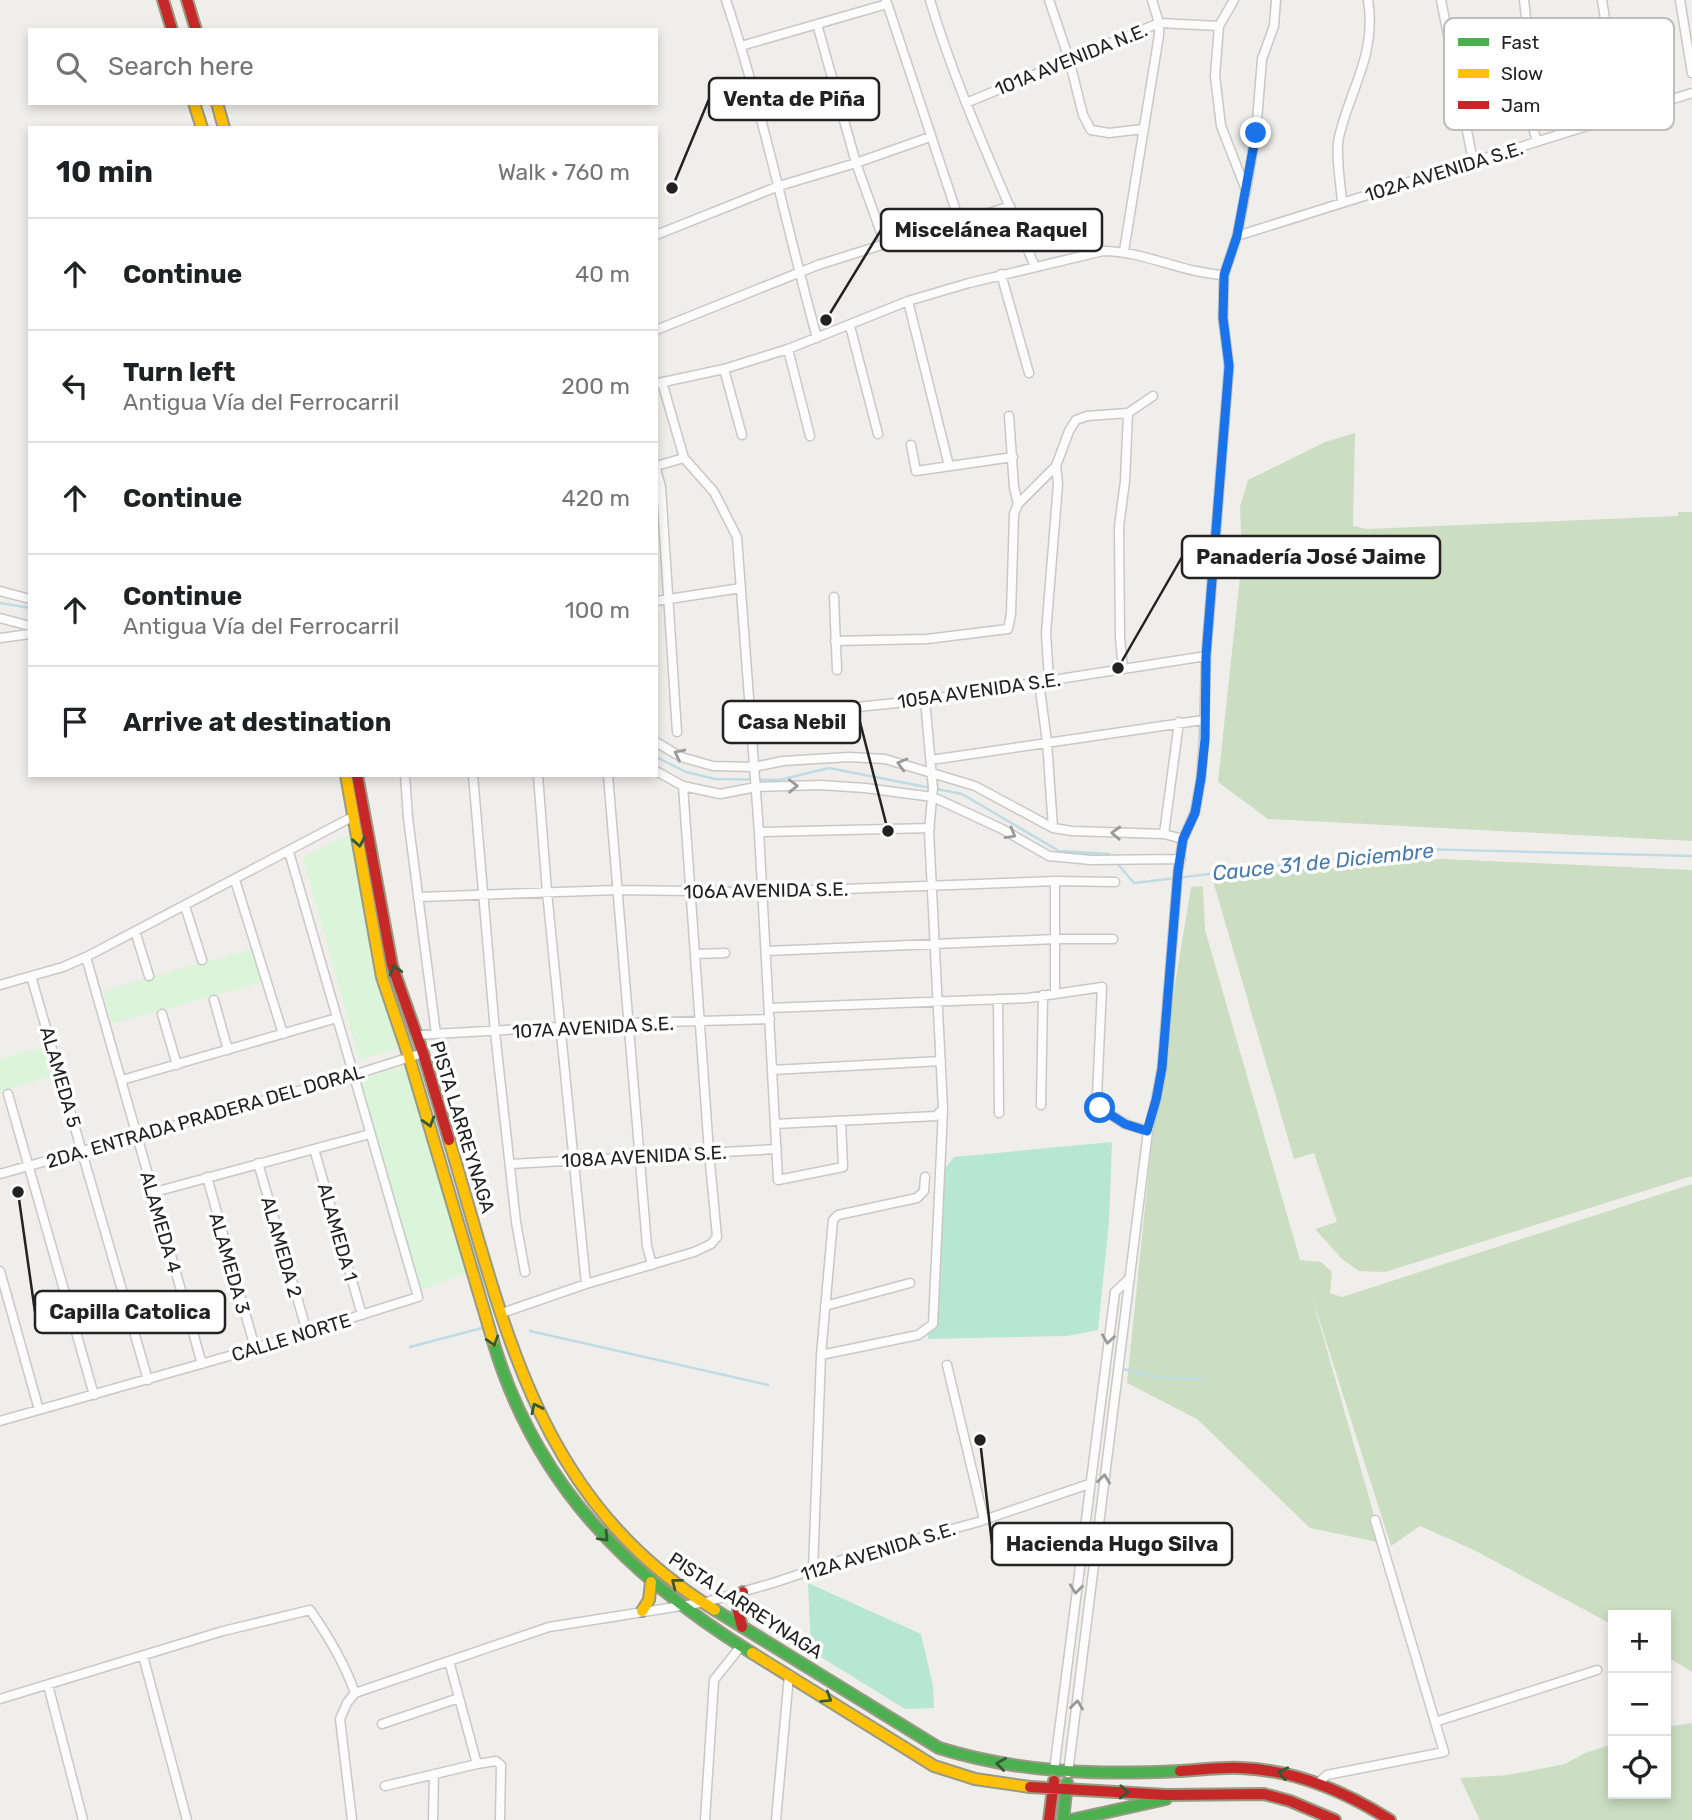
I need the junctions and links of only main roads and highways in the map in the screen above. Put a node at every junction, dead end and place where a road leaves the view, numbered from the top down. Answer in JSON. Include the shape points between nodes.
{"nodes":[{"id":1,"x":163,"y":0,"type":"edge"},
{"id":2,"x":187,"y":0,"type":"edge"},
{"id":3,"x":171,"y":28,"type":"edge"},
{"id":4,"x":195,"y":28,"type":"edge"},
{"id":5,"x":195,"y":105,"type":"edge"},
{"id":6,"x":218,"y":105,"type":"edge"},
{"id":7,"x":201,"y":126,"type":"edge"},
{"id":8,"x":224,"y":126,"type":"edge"},
{"id":9,"x":346,"y":777,"type":"edge"},
{"id":10,"x":357,"y":777,"type":"edge"},
{"id":11,"x":651,"y":1582,"type":"junction"},
{"id":12,"x":743,"y":1592,"type":"road end"},
{"id":13,"x":642,"y":1611,"type":"road end"},
{"id":14,"x":742,"y":1627,"type":"junction"},
{"id":15,"x":1054,"y":1771,"type":"junction"},
{"id":16,"x":1068,"y":1773,"type":"junction"},
{"id":17,"x":1037,"y":1786,"type":"junction"},
{"id":18,"x":1053,"y":1788,"type":"junction"},
{"id":19,"x":1067,"y":1789,"type":"junction"},
{"id":20,"x":1182,"y":1795,"type":"junction"},
{"id":21,"x":1052,"y":1801,"type":"junction"},
{"id":22,"x":1049,"y":1820,"type":"edge"},
{"id":23,"x":1063,"y":1820,"type":"edge"},
{"id":24,"x":1071,"y":1820,"type":"edge"},
{"id":25,"x":1335,"y":1820,"type":"edge"},
{"id":26,"x":1390,"y":1820,"type":"edge"}],
"edges":[{"from":1,"to":3,"type":"main road"},
{"from":2,"to":4,"type":"main road"},
{"from":5,"to":7,"type":"main road"},
{"from":6,"to":8,"type":"main road"},
{"from":9,"to":11,"type":"main road","name":"PISTA LARREYNAGA","one_way":true,"via":[[382,977],[515,1401],[536,1447],[576,1504]]},
{"from":14,"to":10,"type":"main road","name":"PISTA LARREYNAGA","one_way":true,"via":[[682,1588],[608,1522],[575,1480],[530,1395],[387,943]]},
{"from":11,"to":13,"type":"main road"},
{"from":11,"to":17,"type":"main road","name":"PISTA LARREYNAGA","one_way":true,"via":[[741,1646],[942,1769],[964,1777]]},
{"from":12,"to":14,"type":"main road","via":[[738,1611]]},
{"from":15,"to":14,"type":"main road","name":"PISTA LARREYNAGA","one_way":true,"via":[[985,1762],[939,1748]]},
{"from":15,"to":16,"type":"main road","name":"PISTA LARREYNAGA"},
{"from":15,"to":18,"type":"main road"},
{"from":16,"to":19,"type":"main road"},
{"from":26,"to":16,"type":"main road","name":"PISTA LARREYNAGA","one_way":true,"via":[[1345,1794],[1269,1770]]},
{"from":17,"to":18,"type":"main road","name":"PISTA LARREYNAGA"},
{"from":17,"to":21,"type":"main road"},
{"from":18,"to":19,"type":"main road","name":"PISTA LARREYNAGA"},
{"from":18,"to":21,"type":"main road"},
{"from":19,"to":20,"type":"main road","name":"PISTA LARREYNAGA","one_way":true},
{"from":19,"to":23,"type":"main road"},
{"from":20,"to":24,"type":"main road"},
{"from":20,"to":25,"type":"main road","name":"PISTA LARREYNAGA","via":[[1273,1796]]},
{"from":21,"to":22,"type":"main road"}]}
